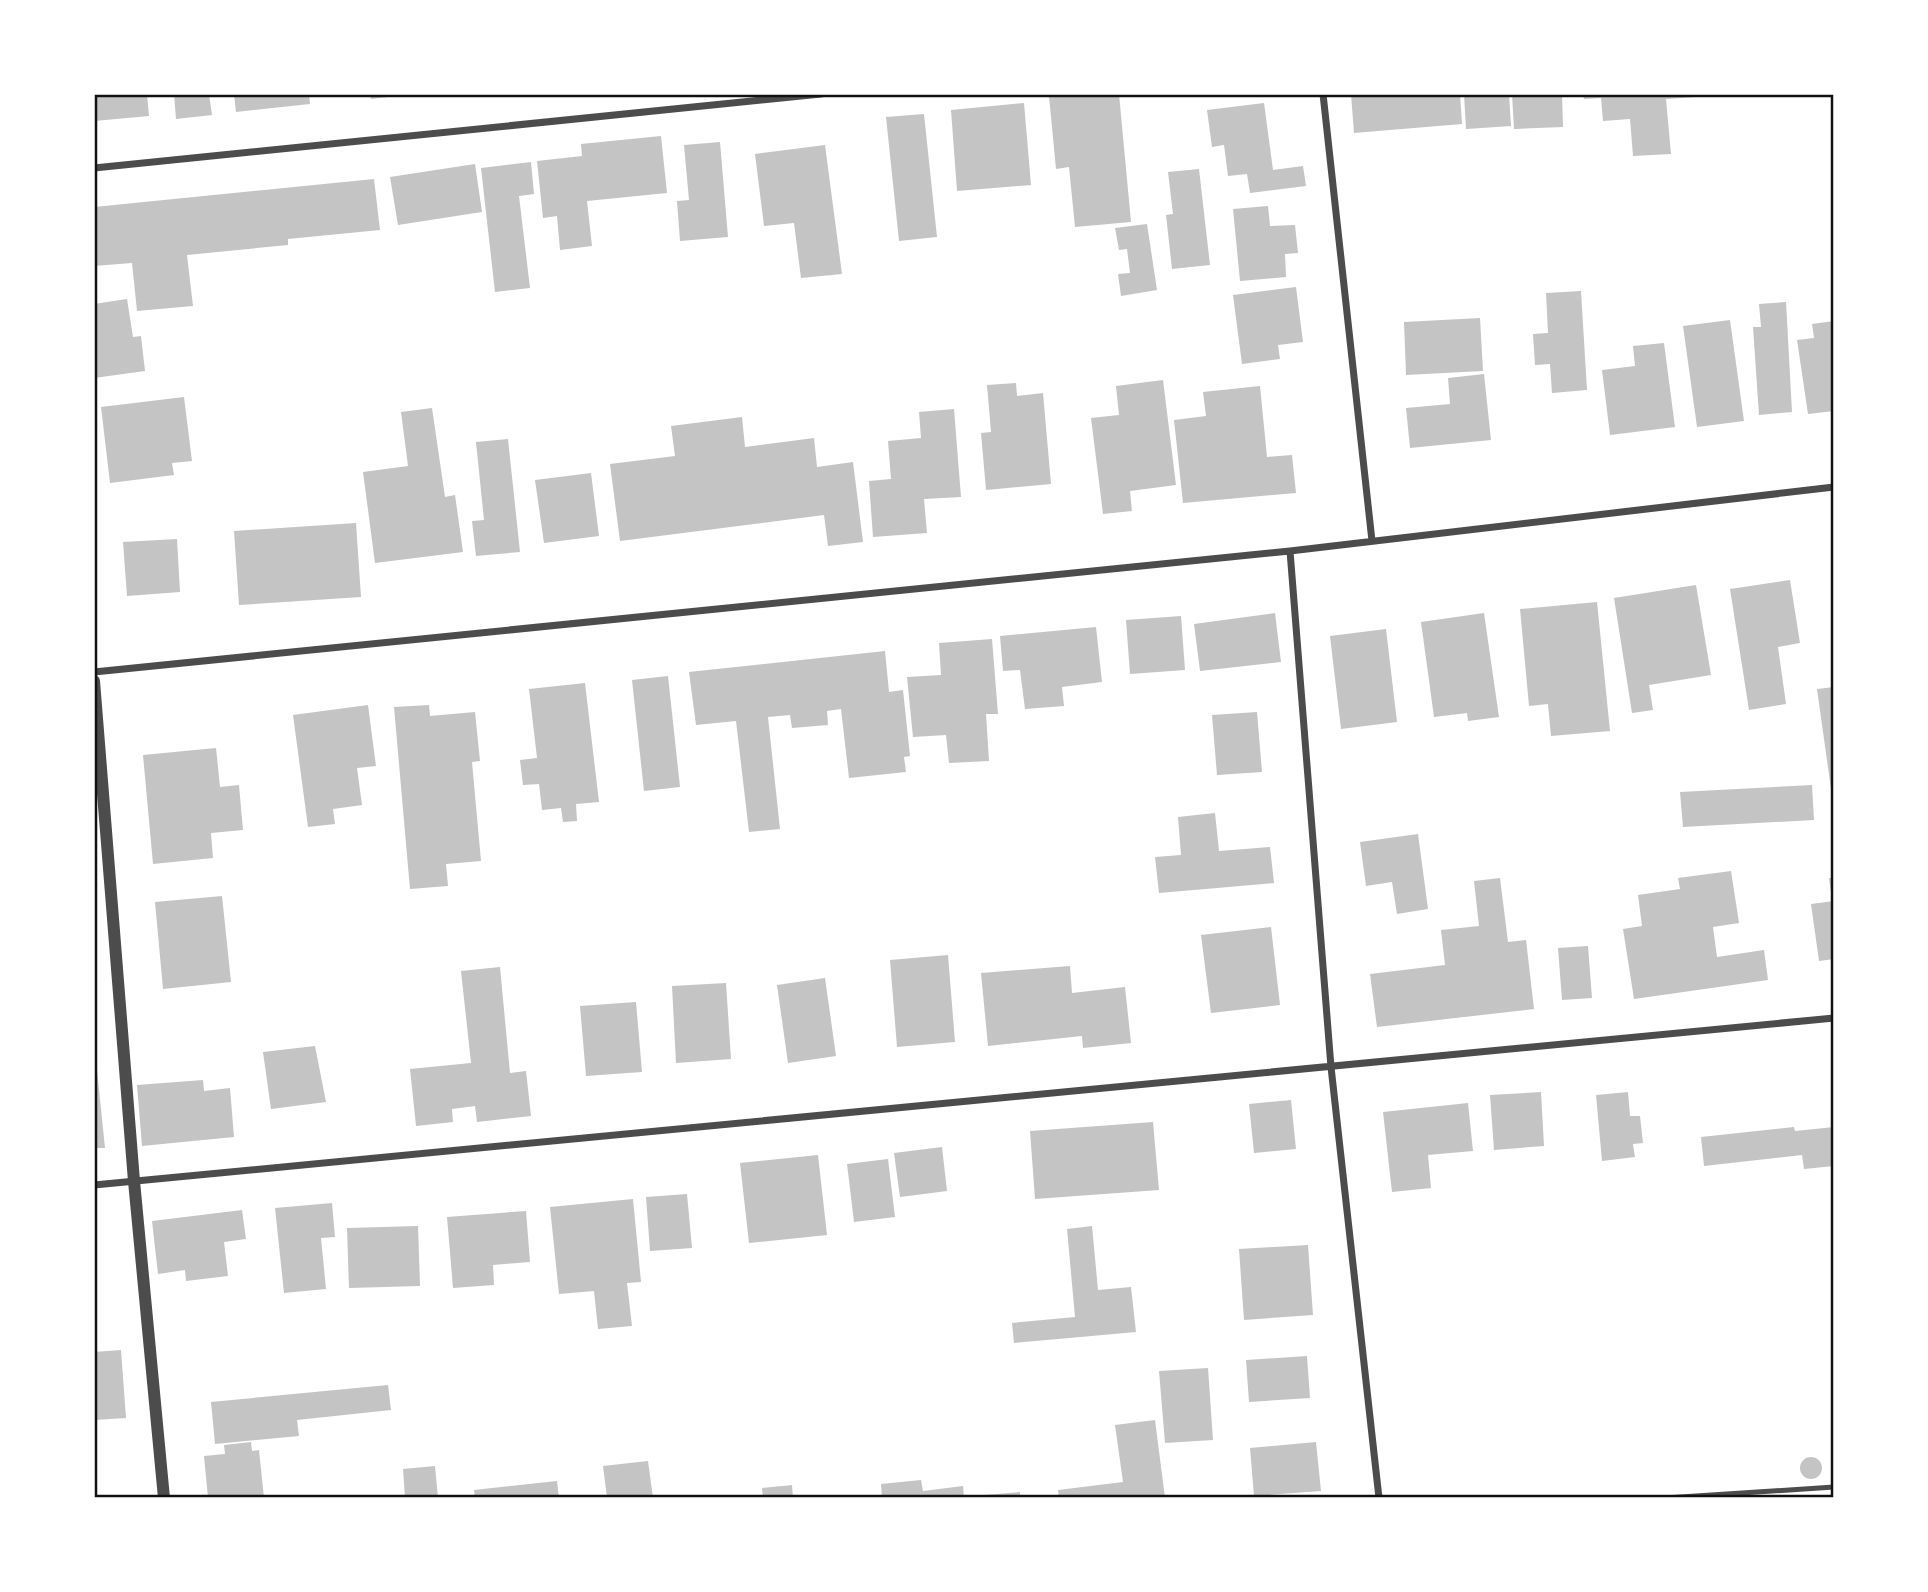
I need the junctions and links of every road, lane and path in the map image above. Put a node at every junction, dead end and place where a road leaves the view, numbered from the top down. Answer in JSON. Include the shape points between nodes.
{"nodes":[{"id":1,"x":821,"y":94,"type":"edge"},
{"id":2,"x":1323,"y":94,"type":"edge"},
{"id":3,"x":94,"y":168,"type":"edge"},
{"id":4,"x":1833,"y":487,"type":"edge"},
{"id":5,"x":1372,"y":541,"type":"junction"},
{"id":6,"x":1290,"y":551,"type":"junction"},
{"id":7,"x":94,"y":672,"type":"edge"},
{"id":8,"x":94,"y":681,"type":"edge"},
{"id":9,"x":1833,"y":1018,"type":"edge"},
{"id":10,"x":1331,"y":1067,"type":"junction"},
{"id":11,"x":134,"y":1181,"type":"junction"},
{"id":12,"x":94,"y":1185,"type":"edge"},
{"id":13,"x":1833,"y":1486,"type":"edge"},
{"id":14,"x":1765,"y":1494,"type":"edge"},
{"id":15,"x":164,"y":1497,"type":"edge"},
{"id":16,"x":1379,"y":1497,"type":"edge"},
{"id":17,"x":1665,"y":1497,"type":"edge"}],
"edges":[{"from":1,"to":3,"type":"street"},
{"from":2,"to":5,"type":"street"},
{"from":4,"to":5,"type":"street"},
{"from":5,"to":6,"type":"street"},
{"from":6,"to":7,"type":"street"},
{"from":6,"to":10,"type":"street"},
{"from":8,"to":11,"type":"street"},
{"from":9,"to":10,"type":"street"},
{"from":10,"to":11,"type":"street"},
{"from":10,"to":16,"type":"street"},
{"from":11,"to":12,"type":"street"},
{"from":11,"to":15,"type":"street"},
{"from":13,"to":14,"type":"lane"},
{"from":14,"to":17,"type":"lane"}]}
